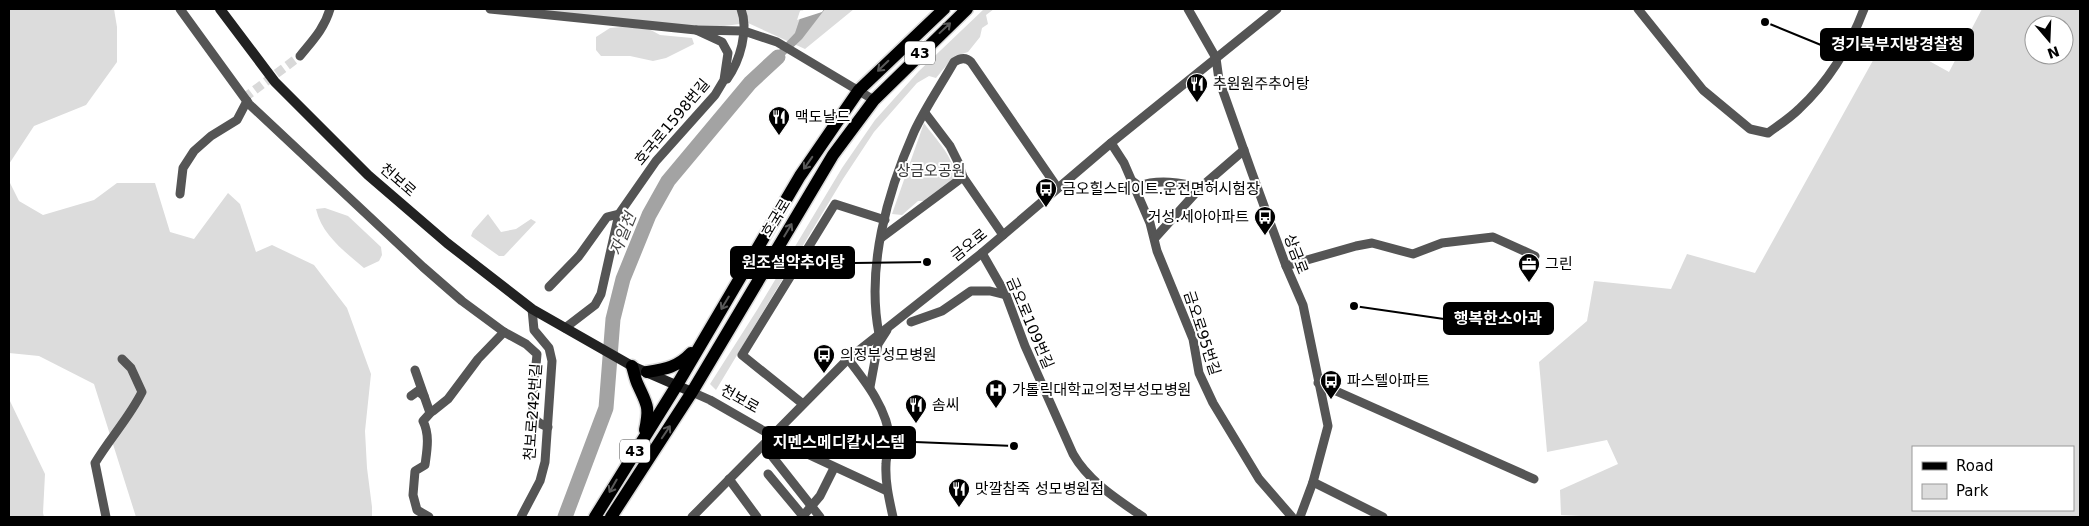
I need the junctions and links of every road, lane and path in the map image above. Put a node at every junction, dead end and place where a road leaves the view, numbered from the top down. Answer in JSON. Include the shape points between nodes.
{"nodes":[{"id":1,"x":180,"y":9,"type":"edge"},
{"id":2,"x":220,"y":9,"type":"edge"},
{"id":3,"x":330,"y":9,"type":"edge"},
{"id":4,"x":490,"y":9,"type":"edge"},
{"id":5,"x":741,"y":9,"type":"edge"},
{"id":6,"x":944,"y":9,"type":"edge"},
{"id":7,"x":967,"y":9,"type":"edge"},
{"id":8,"x":1188,"y":9,"type":"edge"},
{"id":9,"x":1638,"y":9,"type":"edge"},
{"id":10,"x":1864,"y":9,"type":"edge"},
{"id":11,"x":1272,"y":10,"type":"edge"},
{"id":12,"x":696,"y":30,"type":"junction"},
{"id":13,"x":744,"y":31,"type":"junction"},
{"id":14,"x":300,"y":56,"type":"tunnel mouth"},
{"id":15,"x":1216,"y":58,"type":"junction"},
{"id":16,"x":859,"y":90,"type":"junction"},
{"id":17,"x":715,"y":95,"type":"junction"},
{"id":18,"x":874,"y":100,"type":"junction"},
{"id":19,"x":247,"y":101,"type":"junction"},
{"id":20,"x":925,"y":113,"type":"junction"},
{"id":21,"x":836,"y":123,"type":"junction"},
{"id":22,"x":1111,"y":143,"type":"junction"},
{"id":23,"x":1244,"y":150,"type":"junction"},
{"id":24,"x":833,"y":155,"type":"junction"},
{"id":25,"x":963,"y":177,"type":"junction"},
{"id":26,"x":1132,"y":181,"type":"junction"},
{"id":27,"x":1057,"y":187,"type":"junction"},
{"id":28,"x":1200,"y":188,"type":"junction"},
{"id":29,"x":180,"y":194,"type":"dead end"},
{"id":30,"x":619,"y":214,"type":"junction"},
{"id":31,"x":885,"y":220,"type":"junction"},
{"id":32,"x":1004,"y":235,"type":"junction"},
{"id":33,"x":881,"y":238,"type":"junction"},
{"id":34,"x":1155,"y":238,"type":"junction"},
{"id":35,"x":982,"y":253,"type":"junction"},
{"id":36,"x":1535,"y":256,"type":"dead end"},
{"id":37,"x":1286,"y":266,"type":"junction"},
{"id":38,"x":549,"y":287,"type":"dead end"},
{"id":39,"x":1006,"y":295,"type":"junction"},
{"id":40,"x":532,"y":309,"type":"junction"},
{"id":41,"x":911,"y":322,"type":"dead end"},
{"id":42,"x":889,"y":326,"type":"junction"},
{"id":43,"x":565,"y":328,"type":"junction"},
{"id":44,"x":504,"y":332,"type":"junction"},
{"id":45,"x":879,"y":334,"type":"junction"},
{"id":46,"x":702,"y":342,"type":"junction"},
{"id":47,"x":122,"y":359,"type":"dead end"},
{"id":48,"x":848,"y":359,"type":"junction"},
{"id":49,"x":632,"y":366,"type":"junction"},
{"id":50,"x":415,"y":370,"type":"dead end"},
{"id":51,"x":647,"y":372,"type":"junction"},
{"id":52,"x":1318,"y":383,"type":"junction"},
{"id":53,"x":677,"y":385,"type":"junction"},
{"id":54,"x":870,"y":387,"type":"junction"},
{"id":55,"x":692,"y":392,"type":"junction"},
{"id":56,"x":411,"y":396,"type":"dead end"},
{"id":57,"x":424,"y":396,"type":"junction"},
{"id":58,"x":803,"y":404,"type":"junction"},
{"id":59,"x":432,"y":411,"type":"junction"},
{"id":60,"x":548,"y":427,"type":"junction"},
{"id":61,"x":773,"y":435,"type":"junction"},
{"id":62,"x":639,"y":444,"type":"junction"},
{"id":63,"x":764,"y":446,"type":"junction"},
{"id":64,"x":834,"y":468,"type":"junction"},
{"id":65,"x":768,"y":474,"type":"dead end"},
{"id":66,"x":729,"y":479,"type":"junction"},
{"id":67,"x":1534,"y":479,"type":"dead end"},
{"id":68,"x":1314,"y":482,"type":"junction"},
{"id":69,"x":887,"y":491,"type":"junction"},
{"id":70,"x":812,"y":507,"type":"junction"},
{"id":71,"x":752,"y":516,"type":"edge"},
{"id":72,"x":106,"y":517,"type":"edge"},
{"id":73,"x":429,"y":517,"type":"edge"},
{"id":74,"x":521,"y":517,"type":"edge"},
{"id":75,"x":595,"y":517,"type":"edge"},
{"id":76,"x":611,"y":517,"type":"edge"},
{"id":77,"x":692,"y":517,"type":"edge"},
{"id":78,"x":820,"y":517,"type":"edge"},
{"id":79,"x":893,"y":517,"type":"edge"},
{"id":80,"x":1143,"y":517,"type":"edge"},
{"id":81,"x":1292,"y":517,"type":"edge"},
{"id":82,"x":1300,"y":517,"type":"edge"},
{"id":83,"x":1383,"y":517,"type":"edge"}],
"edges":[{"from":1,"to":19,"type":"street"},
{"from":2,"to":40,"type":"main road","name":"천보로","via":[[275,82],[368,175],[447,243]]},
{"from":3,"to":14,"type":"street","via":[[316,39]]},
{"from":4,"to":12,"type":"street"},
{"from":5,"to":13,"type":"street"},
{"from":6,"to":16,"type":"main road","name":"호국로","number":"43","one_way":true},
{"from":18,"to":7,"type":"main road","name":"호국로","number":"43","one_way":true},
{"from":8,"to":15,"type":"street","name":"상금로"},
{"from":9,"to":10,"type":"street","via":[[1703,90],[1750,129],[1768,133],[1799,109],[1829,76]]},
{"from":11,"to":15,"type":"street","name":"금오로"},
{"from":12,"to":13,"type":"street"},
{"from":12,"to":17,"type":"street","name":"호국로1598번길","via":[[722,42],[728,53],[724,80]]},
{"from":13,"to":16,"type":"street","via":[[777,42]]},
{"from":13,"to":17,"type":"street","via":[[732,72]]},
{"from":15,"to":22,"type":"street","name":"금오로"},
{"from":15,"to":23,"type":"street","name":"상금로","via":[[1220,80]]},
{"from":16,"to":18,"type":"street"},
{"from":16,"to":21,"type":"main road","name":"호국로","number":"43"},
{"from":17,"to":30,"type":"street","name":"호국로1598번길","via":[[656,161]]},
{"from":18,"to":24,"type":"main road","name":"호국로","number":"43"},
{"from":19,"to":29,"type":"street","via":[[237,120],[194,151],[183,168]]},
{"from":19,"to":44,"type":"street","via":[[423,267]]},
{"from":20,"to":25,"type":"street","via":[[950,146]]},
{"from":20,"to":27,"type":"street","via":[[954,62],[968,60]]},
{"from":20,"to":31,"type":"street","via":[[892,192]]},
{"from":21,"to":24,"type":"main road","via":[[843,125],[843,130],[834,143]]},
{"from":21,"to":46,"type":"main road","name":"호국로","number":"43","one_way":true,"via":[[800,176]]},
{"from":22,"to":26,"type":"street","name":"금오로95번길"},
{"from":22,"to":27,"type":"street","name":"금오로"},
{"from":23,"to":28,"type":"street"},
{"from":23,"to":37,"type":"street","name":"상금로"},
{"from":55,"to":24,"type":"main road","name":"호국로","number":"43","one_way":true},
{"from":25,"to":32,"type":"street"},
{"from":25,"to":33,"type":"street"},
{"from":26,"to":28,"type":"street","via":[[1139,186],[1186,183]]},
{"from":26,"to":34,"type":"street","name":"금오로95번길"},
{"from":27,"to":32,"type":"street","name":"금오로"},
{"from":28,"to":34,"type":"street"},
{"from":30,"to":38,"type":"street","name":"호국로1598번길","via":[[607,217],[579,256]]},
{"from":30,"to":43,"type":"street","via":[[601,294],[596,304]]},
{"from":31,"to":33,"type":"street"},
{"from":31,"to":58,"type":"street","via":[[835,204],[742,355]]},
{"from":32,"to":35,"type":"street","name":"금오로"},
{"from":33,"to":45,"type":"street","via":[[875,316]]},
{"from":34,"to":81,"type":"street","name":"금오로95번길","via":[[1157,251],[1193,339],[1199,373],[1213,403],[1259,479]]},
{"from":35,"to":39,"type":"street","name":"금오로109번길"},
{"from":35,"to":42,"type":"street","name":"금오로"},
{"from":36,"to":37,"type":"street","via":[[1493,237],[1442,243],[1413,254],[1372,243]]},
{"from":37,"to":52,"type":"street","name":"상금로","via":[[1302,305]]},
{"from":39,"to":41,"type":"street","via":[[976,290],[942,311]]},
{"from":39,"to":80,"type":"street","name":"금오로109번길","via":[[1025,346],[1081,468]]},
{"from":40,"to":43,"type":"main road","name":"천보로"},
{"from":40,"to":60,"type":"street","name":"천보로242번길","via":[[534,330],[549,348],[552,361]]},
{"from":42,"to":45,"type":"street","name":"금오로"},
{"from":42,"to":54,"type":"street","via":[[878,344]]},
{"from":43,"to":49,"type":"main road","name":"천보로"},
{"from":44,"to":59,"type":"street","via":[[478,359],[448,399]]},
{"from":44,"to":60,"type":"street","via":[[537,354],[535,418]]},
{"from":45,"to":48,"type":"street","name":"금오로"},
{"from":46,"to":51,"type":"main road","via":[[675,366]]},
{"from":46,"to":53,"type":"main road","name":"호국로","number":"43"},
{"from":47,"to":72,"type":"street","via":[[131,368],[142,392],[95,464]]},
{"from":48,"to":54,"type":"street"},
{"from":48,"to":58,"type":"street","name":"금오로"},
{"from":49,"to":51,"type":"main road","name":"천보로"},
{"from":49,"to":62,"type":"main road","via":[[647,401],[648,415]]},
{"from":50,"to":57,"type":"street"},
{"from":51,"to":53,"type":"main road","name":"천보로"},
{"from":52,"to":67,"type":"street"},
{"from":52,"to":68,"type":"street","name":"상금로","via":[[1328,426]]},
{"from":53,"to":55,"type":"main road","name":"천보로"},
{"from":53,"to":62,"type":"main road","name":"호국로","number":"43"},
{"from":54,"to":69,"type":"street","via":[[889,436]]},
{"from":55,"to":61,"type":"street","name":"천보로"},
{"from":76,"to":55,"type":"main road","name":"호국로","number":"43","one_way":true},
{"from":56,"to":57,"type":"street","via":[[418,391]]},
{"from":57,"to":59,"type":"street"},
{"from":58,"to":61,"type":"street","name":"금오로"},
{"from":59,"to":73,"type":"street","via":[[423,421],[427,429],[427,452],[425,465],[415,471],[413,495],[417,510]]},
{"from":60,"to":74,"type":"street","name":"천보로242번길","via":[[540,481]]},
{"from":61,"to":63,"type":"street","name":"금오로"},
{"from":61,"to":64,"type":"street","name":"천보로"},
{"from":62,"to":75,"type":"main road","name":"호국로","number":"43","one_way":true},
{"from":63,"to":66,"type":"street","name":"금오로"},
{"from":63,"to":70,"type":"street"},
{"from":64,"to":69,"type":"street","name":"천보로"},
{"from":64,"to":70,"type":"street"},
{"from":65,"to":70,"type":"street","via":[[803,516]]},
{"from":66,"to":71,"type":"street"},
{"from":66,"to":77,"type":"street","name":"금오로"},
{"from":68,"to":82,"type":"street","name":"상금로"},
{"from":68,"to":83,"type":"street"},
{"from":69,"to":79,"type":"street"},
{"from":70,"to":78,"type":"street"}]}
